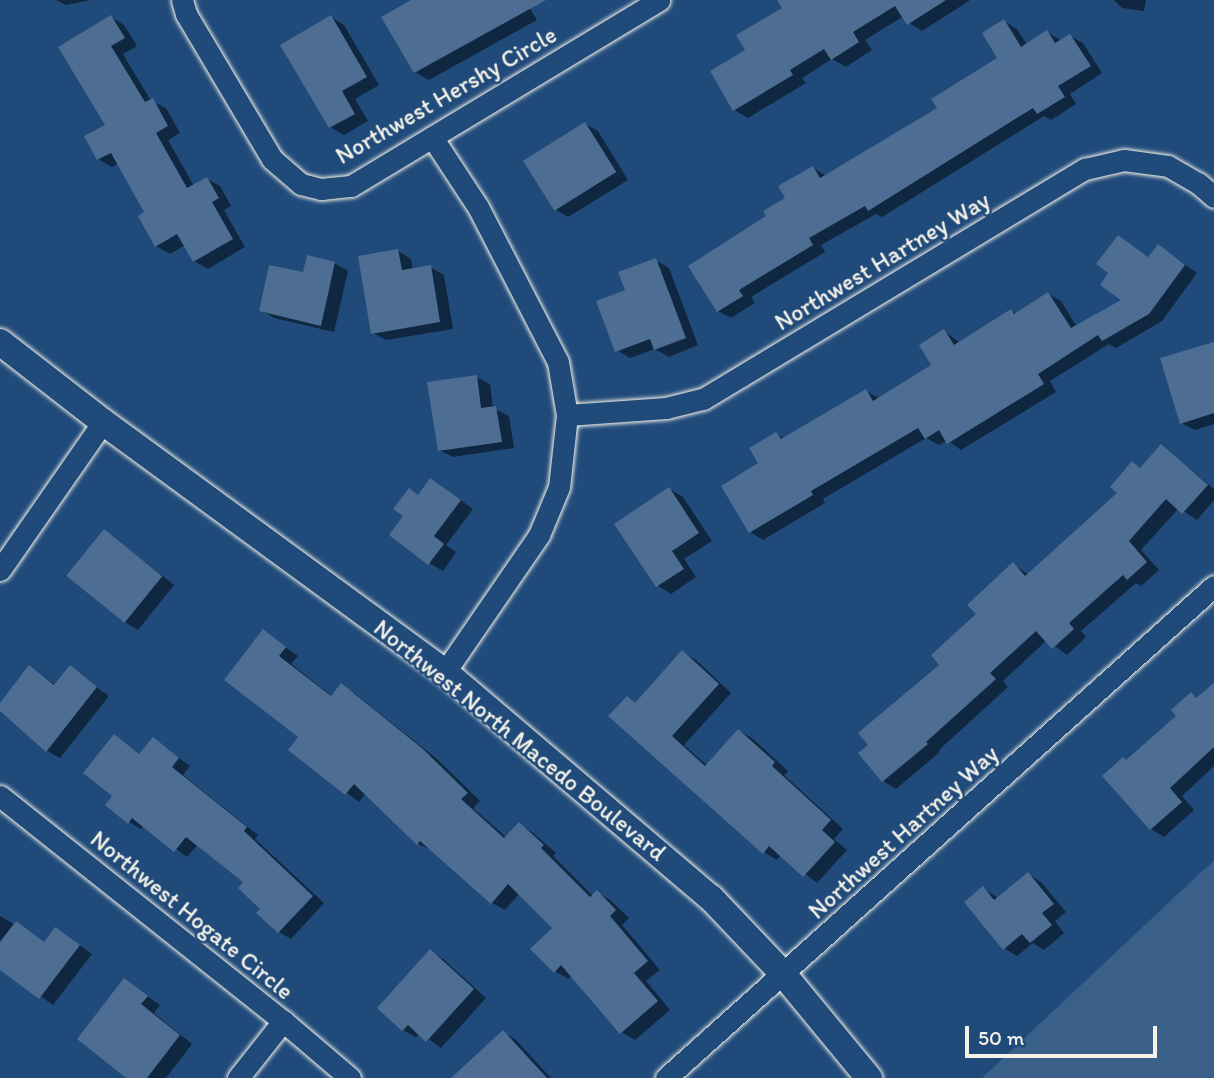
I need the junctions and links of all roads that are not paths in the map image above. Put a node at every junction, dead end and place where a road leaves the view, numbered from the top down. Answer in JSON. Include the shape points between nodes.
{"nodes":[{"id":1,"x":182,"y":0,"type":"edge"},
{"id":2,"x":659,"y":0,"type":"edge"},
{"id":3,"x":432,"y":137,"type":"junction"},
{"id":4,"x":1214,"y":197,"type":"edge"},
{"id":5,"x":0,"y":342,"type":"edge"},
{"id":6,"x":567,"y":415,"type":"junction"},
{"id":7,"x":103,"y":422,"type":"junction"},
{"id":8,"x":0,"y":570,"type":"edge"},
{"id":9,"x":1214,"y":586,"type":"edge"},
{"id":10,"x":444,"y":672,"type":"junction"},
{"id":11,"x":0,"y":796,"type":"edge"},
{"id":12,"x":784,"y":975,"type":"junction"},
{"id":13,"x":283,"y":1021,"type":"junction"},
{"id":14,"x":237,"y":1078,"type":"edge"},
{"id":15,"x":350,"y":1078,"type":"edge"},
{"id":16,"x":666,"y":1078,"type":"edge"},
{"id":17,"x":869,"y":1078,"type":"edge"}],
"edges":[{"from":1,"to":3,"type":"street","name":"Northwest Hershy Circle","via":[[272,159],[301,184],[321,189],[351,186]]},
{"from":2,"to":3,"type":"street","name":"Northwest Hershy Circle"},
{"from":3,"to":6,"type":"street","via":[[478,206],[558,362]]},
{"from":4,"to":6,"type":"street","name":"Northwest Hartney Way","via":[[1168,166],[1124,160],[1085,169],[703,399],[666,408]]},
{"from":5,"to":7,"type":"street","name":"Northwest North Macedo Boulevard"},
{"from":6,"to":10,"type":"street","via":[[559,486],[539,535]]},
{"from":7,"to":8,"type":"street"},
{"from":7,"to":10,"type":"street","name":"Northwest North Macedo Boulevard"},
{"from":9,"to":12,"type":"street","name":"Northwest Hartney Way"},
{"from":10,"to":12,"type":"street","name":"Northwest North Macedo Boulevard","via":[[711,898]]},
{"from":11,"to":13,"type":"street","name":"Northwest Hogate Circle"},
{"from":12,"to":16,"type":"street"},
{"from":12,"to":17,"type":"street","name":"Northwest North Macedo Boulevard"},
{"from":13,"to":14,"type":"street"},
{"from":13,"to":15,"type":"street","name":"Northwest Hogate Circle"}]}
